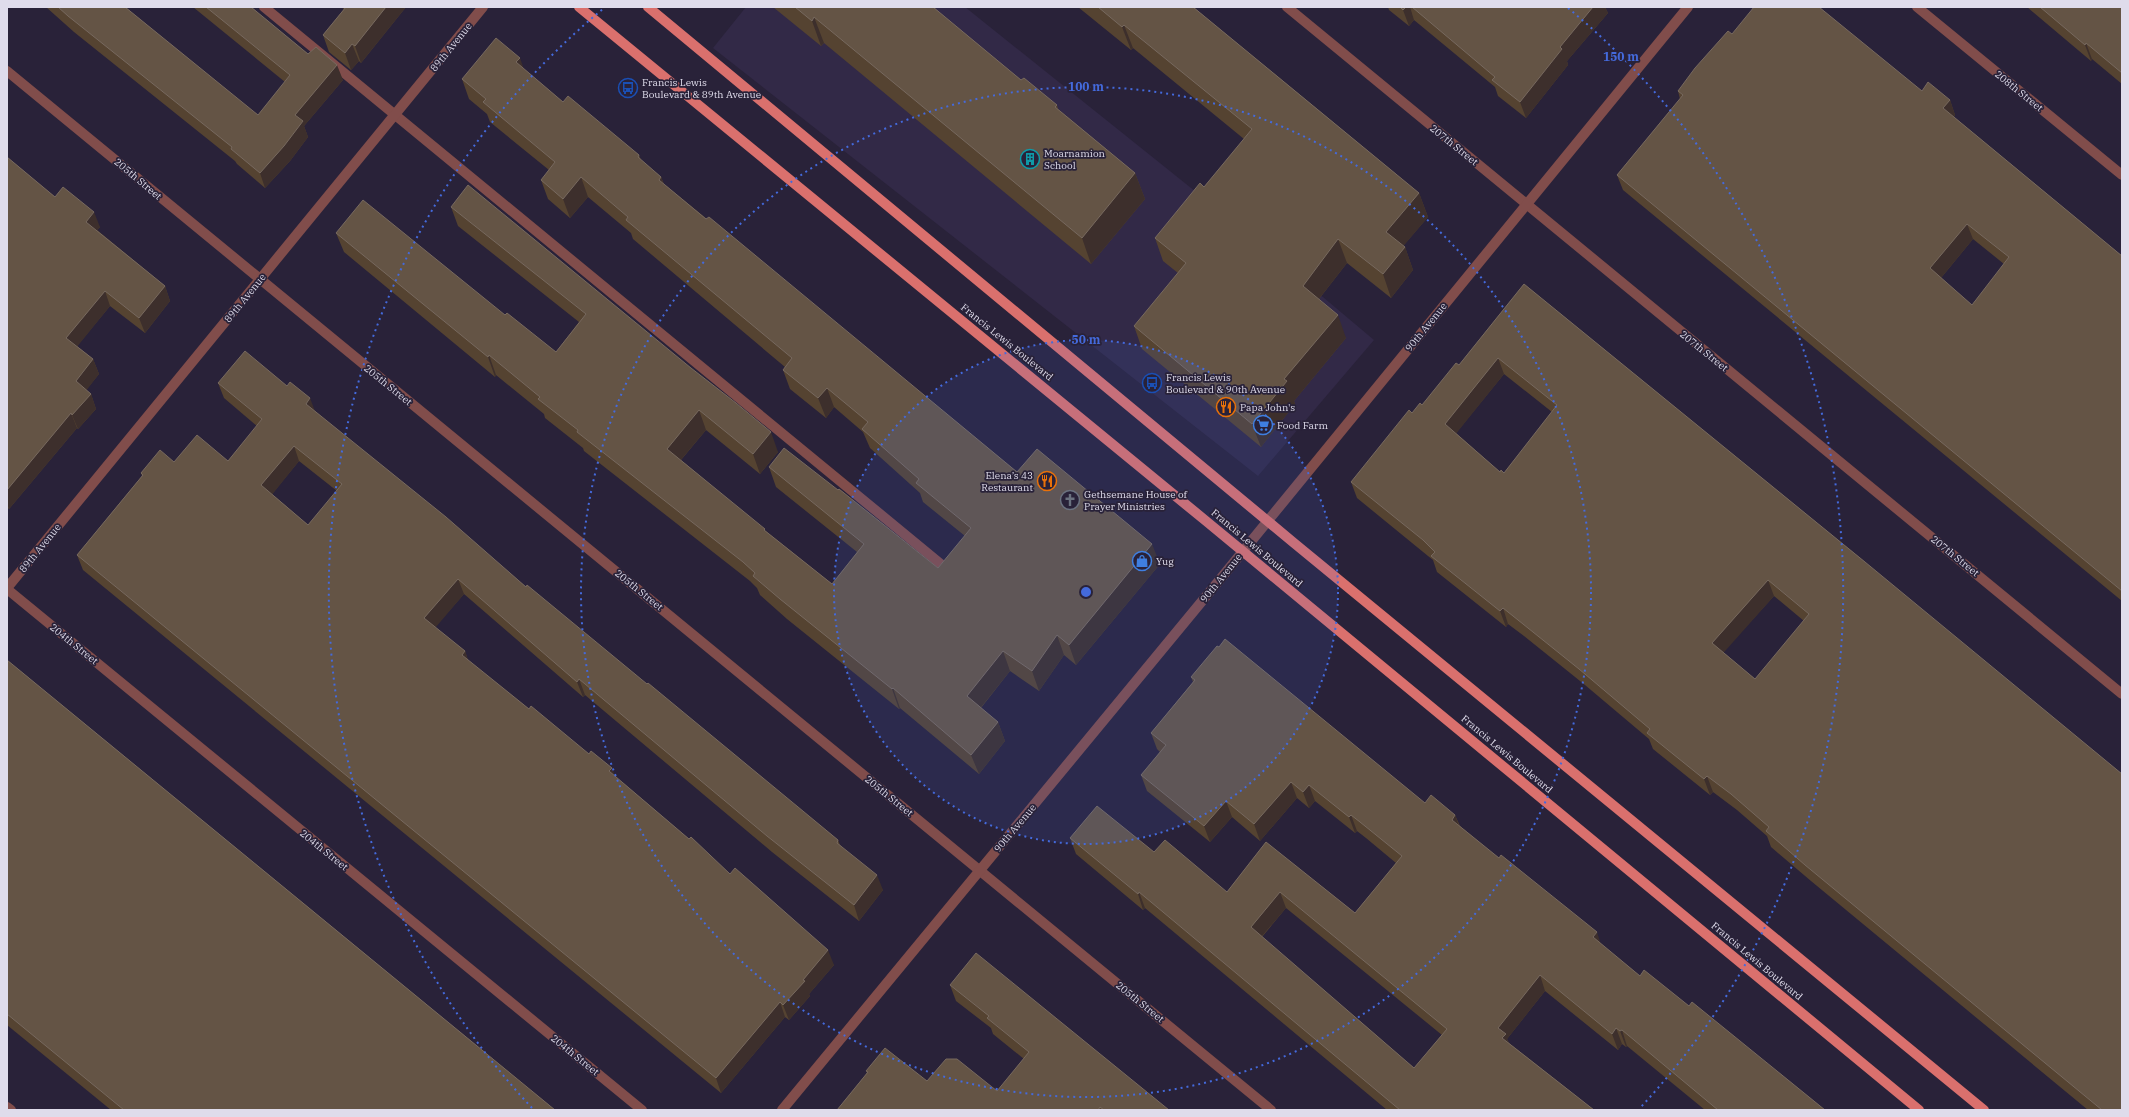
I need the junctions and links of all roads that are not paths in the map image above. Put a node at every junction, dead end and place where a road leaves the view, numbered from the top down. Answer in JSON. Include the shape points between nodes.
{"nodes":[{"id":1,"x":264,"y":7,"type":"edge"},
{"id":2,"x":483,"y":7,"type":"edge"},
{"id":3,"x":579,"y":7,"type":"edge"},
{"id":4,"x":648,"y":7,"type":"edge"},
{"id":5,"x":1287,"y":7,"type":"edge"},
{"id":6,"x":1688,"y":7,"type":"edge"},
{"id":7,"x":1917,"y":7,"type":"edge"},
{"id":8,"x":7,"y":71,"type":"edge"},
{"id":9,"x":395,"y":116,"type":"junction"},
{"id":10,"x":2122,"y":175,"type":"edge"},
{"id":11,"x":1526,"y":204,"type":"junction"},
{"id":12,"x":260,"y":280,"type":"junction"},
{"id":13,"x":1268,"y":521,"type":"junction"},
{"id":14,"x":1243,"y":552,"type":"junction"},
{"id":15,"x":942,"y":564,"type":"edge"},
{"id":16,"x":7,"y":588,"type":"edge"},
{"id":17,"x":2122,"y":694,"type":"edge"},
{"id":18,"x":980,"y":870,"type":"junction"},
{"id":19,"x":7,"y":1107,"type":"edge"},
{"id":20,"x":11,"y":1110,"type":"edge"},
{"id":21,"x":642,"y":1110,"type":"edge"},
{"id":22,"x":782,"y":1110,"type":"edge"},
{"id":23,"x":1271,"y":1110,"type":"edge"},
{"id":24,"x":1919,"y":1110,"type":"edge"},
{"id":25,"x":1984,"y":1110,"type":"edge"}],
"edges":[{"from":1,"to":9,"type":"street"},
{"from":2,"to":9,"type":"street","name":"89th Avenue"},
{"from":3,"to":14,"type":"main road","name":"Francis Lewis Boulevard"},
{"from":4,"to":13,"type":"main road"},
{"from":5,"to":11,"type":"street","name":"207th Street"},
{"from":6,"to":11,"type":"street","name":"90th Avenue"},
{"from":7,"to":10,"type":"street","name":"208th Street"},
{"from":8,"to":12,"type":"street","name":"205th Street"},
{"from":9,"to":12,"type":"street","name":"89th Avenue"},
{"from":9,"to":15,"type":"street"},
{"from":11,"to":13,"type":"street","name":"90th Avenue"},
{"from":11,"to":17,"type":"street","name":"207th Street"},
{"from":12,"to":16,"type":"street","name":"89th Avenue"},
{"from":12,"to":18,"type":"street","name":"205th Street"},
{"from":13,"to":14,"type":"street","name":"90th Avenue"},
{"from":13,"to":25,"type":"main road"},
{"from":14,"to":18,"type":"street","name":"90th Avenue"},
{"from":14,"to":24,"type":"main road","name":"Francis Lewis Boulevard"},
{"from":16,"to":21,"type":"street","name":"204th Street"},
{"from":18,"to":22,"type":"street","name":"90th Avenue"},
{"from":18,"to":23,"type":"street","name":"205th Street"},
{"from":19,"to":20,"type":"street"}]}
